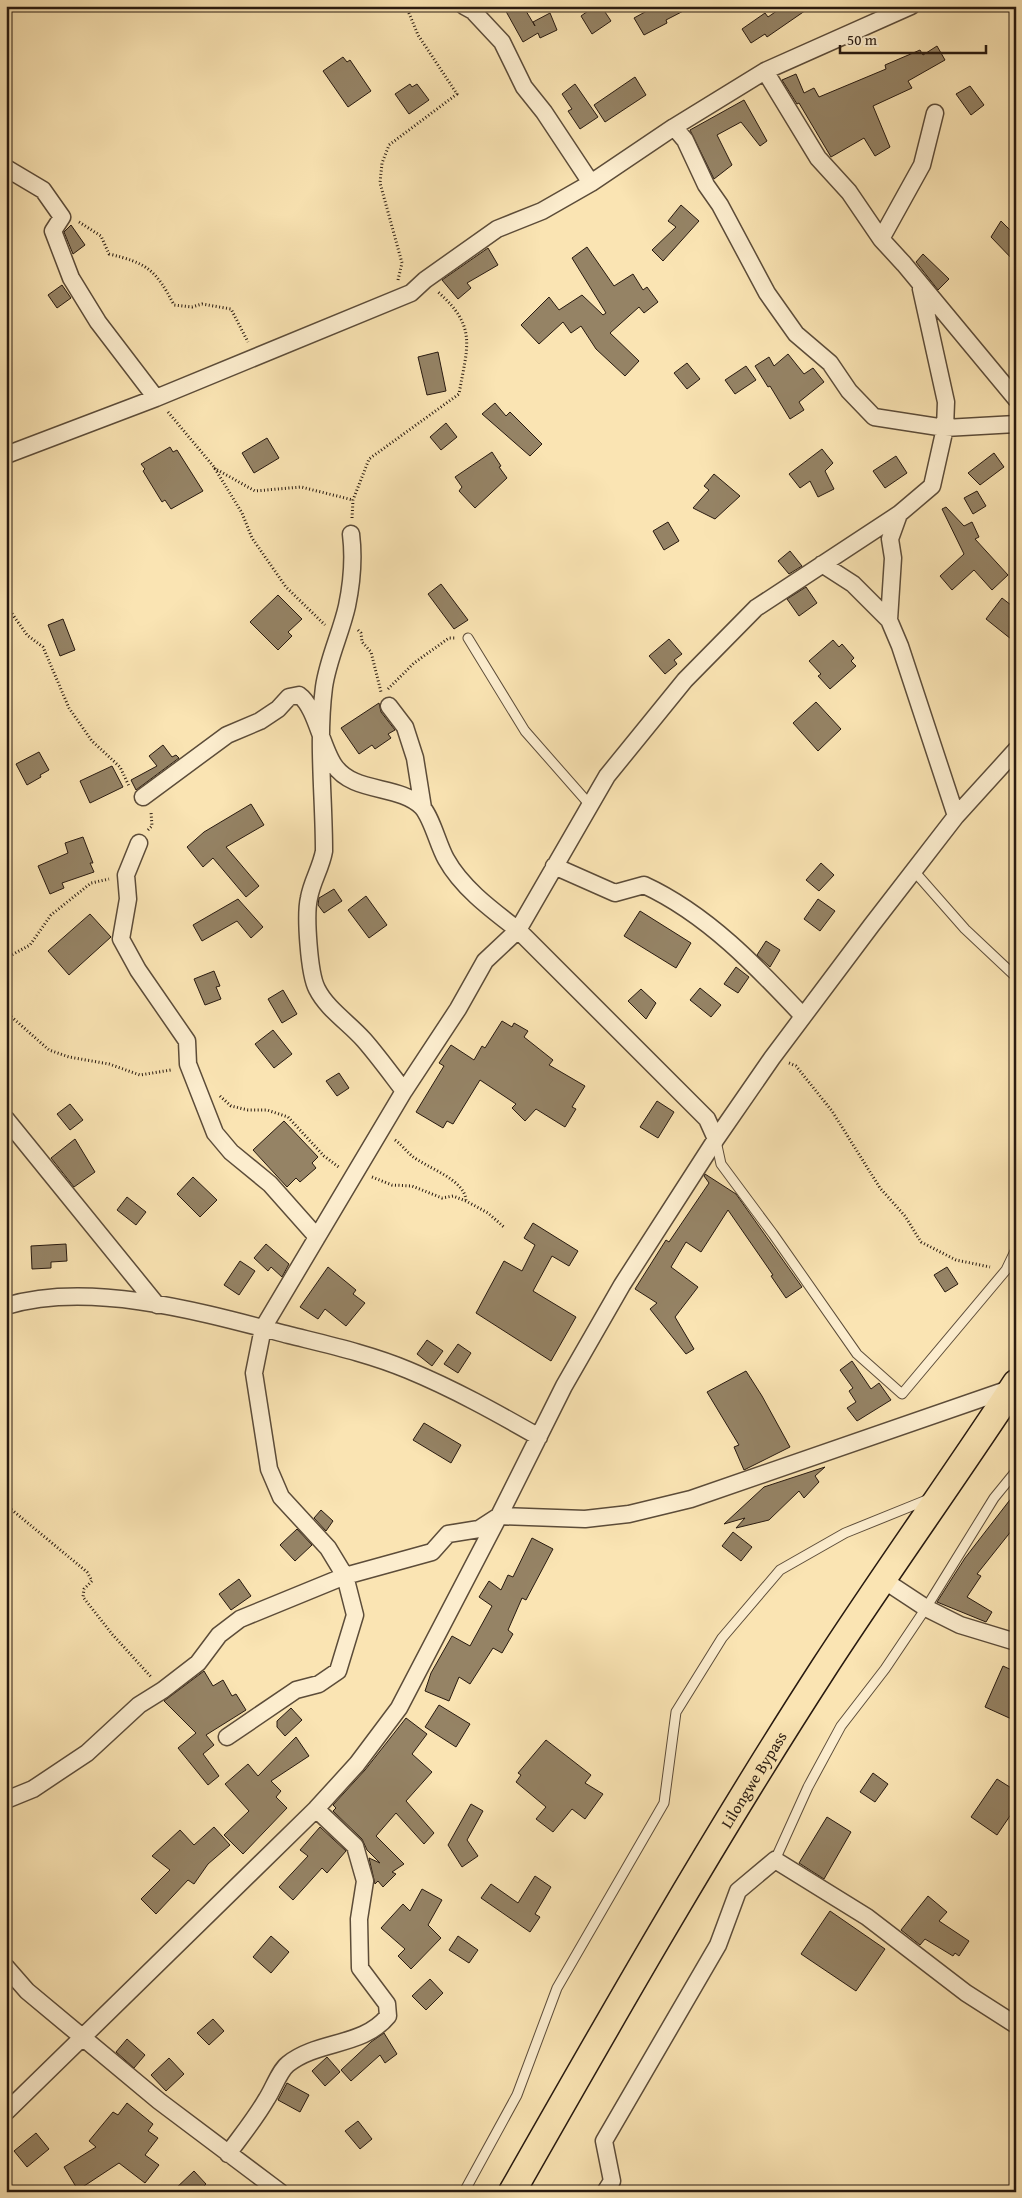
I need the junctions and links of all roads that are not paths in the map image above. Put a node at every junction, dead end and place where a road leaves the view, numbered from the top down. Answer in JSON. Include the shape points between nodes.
{"nodes":[{"id":1,"x":464,"y":6,"type":"edge"},
{"id":2,"x":911,"y":6,"type":"edge"},
{"id":3,"x":765,"y":71,"type":"junction"},
{"id":4,"x":935,"y":113,"type":"dead end"},
{"id":5,"x":674,"y":127,"type":"junction"},
{"id":6,"x":6,"y":168,"type":"edge"},
{"id":7,"x":591,"y":183,"type":"junction"},
{"id":8,"x":881,"y":240,"type":"junction"},
{"id":9,"x":920,"y":286,"type":"junction"},
{"id":10,"x":156,"y":398,"type":"junction"},
{"id":11,"x":1016,"y":399,"type":"edge"},
{"id":12,"x":1016,"y":424,"type":"edge"},
{"id":13,"x":945,"y":428,"type":"junction"},
{"id":14,"x":6,"y":455,"type":"edge"},
{"id":15,"x":899,"y":514,"type":"junction"},
{"id":16,"x":351,"y":534,"type":"road end"},
{"id":17,"x":822,"y":564,"type":"junction"},
{"id":18,"x":889,"y":620,"type":"junction"},
{"id":19,"x":468,"y":638,"type":"road end"},
{"id":20,"x":389,"y":706,"type":"dead end"},
{"id":21,"x":321,"y":741,"type":"junction"},
{"id":22,"x":1016,"y":750,"type":"edge"},
{"id":23,"x":143,"y":798,"type":"road end"},
{"id":24,"x":590,"y":805,"type":"junction"},
{"id":25,"x":423,"y":808,"type":"junction"},
{"id":26,"x":956,"y":816,"type":"junction"},
{"id":27,"x":139,"y":843,"type":"road end"},
{"id":28,"x":554,"y":866,"type":"junction"},
{"id":29,"x":914,"y":871,"type":"junction"},
{"id":30,"x":518,"y":930,"type":"junction"},
{"id":31,"x":1016,"y":977,"type":"edge"},
{"id":32,"x":803,"y":1016,"type":"junction"},
{"id":33,"x":404,"y":1091,"type":"junction"},
{"id":34,"x":6,"y":1119,"type":"edge"},
{"id":35,"x":716,"y":1139,"type":"junction"},
{"id":36,"x":317,"y":1237,"type":"junction"},
{"id":37,"x":1016,"y":1249,"type":"edge"},
{"id":38,"x":157,"y":1305,"type":"junction"},
{"id":39,"x":6,"y":1306,"type":"edge"},
{"id":40,"x":263,"y":1328,"type":"junction"},
{"id":41,"x":1014,"y":1386,"type":"edge"},
{"id":42,"x":539,"y":1437,"type":"junction"},
{"id":43,"x":1016,"y":1471,"type":"edge"},
{"id":44,"x":938,"y":1496,"type":"junction"},
{"id":45,"x":500,"y":1516,"type":"junction"},
{"id":46,"x":345,"y":1576,"type":"junction"},
{"id":47,"x":882,"y":1579,"type":"junction"},
{"id":48,"x":926,"y":1608,"type":"junction"},
{"id":49,"x":1016,"y":1642,"type":"edge"},
{"id":50,"x":227,"y":1737,"type":"dead end"},
{"id":51,"x":6,"y":1800,"type":"edge"},
{"id":52,"x":316,"y":1809,"type":"junction"},
{"id":53,"x":775,"y":1860,"type":"junction"},
{"id":54,"x":6,"y":1966,"type":"edge"},
{"id":55,"x":1016,"y":2025,"type":"edge"},
{"id":56,"x":82,"y":2037,"type":"junction"},
{"id":57,"x":6,"y":2112,"type":"edge"},
{"id":58,"x":228,"y":2154,"type":"junction"},
{"id":59,"x":611,"y":2188,"type":"edge"},
{"id":60,"x":280,"y":2192,"type":"edge"},
{"id":61,"x":464,"y":2192,"type":"edge"},
{"id":62,"x":512,"y":2192,"type":"edge"}],
"edges":[{"from":1,"to":7,"type":"street","via":[[502,42],[524,87]]},
{"from":2,"to":3,"type":"street"},
{"from":3,"to":5,"type":"street"},
{"from":3,"to":8,"type":"street","via":[[818,158],[849,192]]},
{"from":4,"to":8,"type":"street","via":[[922,165]]},
{"from":5,"to":7,"type":"street"},
{"from":5,"to":13,"type":"street","via":[[685,140],[706,185],[767,293],[796,334],[830,363],[849,391],[874,417]]},
{"from":6,"to":10,"type":"street","via":[[43,190],[62,217],[53,231],[71,278],[98,322]]},
{"from":7,"to":10,"type":"street","via":[[542,211],[497,229],[411,293]]},
{"from":8,"to":9,"type":"street"},
{"from":9,"to":11,"type":"street"},
{"from":9,"to":13,"type":"street","via":[[946,402]]},
{"from":10,"to":14,"type":"street"},
{"from":12,"to":13,"type":"street"},
{"from":13,"to":15,"type":"street","via":[[932,486]]},
{"from":15,"to":17,"type":"street"},
{"from":15,"to":18,"type":"street","via":[[890,539],[893,558]]},
{"from":16,"to":21,"type":"street","via":[[354,556],[347,607],[324,686]]},
{"from":17,"to":18,"type":"street","via":[[853,584]]},
{"from":17,"to":24,"type":"street","via":[[756,608],[685,680],[607,776]]},
{"from":18,"to":26,"type":"street"},
{"from":19,"to":24,"type":"lane","via":[[525,731]]},
{"from":20,"to":25,"type":"street","via":[[405,727],[416,758]]},
{"from":21,"to":23,"type":"street","via":[[307,700],[299,695],[289,697],[260,721],[226,735]]},
{"from":21,"to":25,"type":"street","via":[[334,766],[349,779],[412,800]]},
{"from":21,"to":33,"type":"street","via":[[324,851],[322,866],[313,881],[308,900],[311,974],[325,1001],[364,1041]]},
{"from":22,"to":26,"type":"street"},
{"from":24,"to":28,"type":"street"},
{"from":25,"to":30,"type":"street","via":[[455,872],[484,904]]},
{"from":26,"to":29,"type":"street"},
{"from":27,"to":36,"type":"street","via":[[126,875],[128,899],[121,940],[187,1041],[188,1064],[214,1133],[231,1152],[270,1184]]},
{"from":28,"to":30,"type":"street"},
{"from":28,"to":32,"type":"street","via":[[615,893],[644,885],[667,896],[754,965]]},
{"from":29,"to":31,"type":"lane","via":[[966,929]]},
{"from":29,"to":32,"type":"street"},
{"from":30,"to":33,"type":"street","via":[[485,961]]},
{"from":30,"to":35,"type":"street","via":[[707,1119]]},
{"from":32,"to":35,"type":"street"},
{"from":33,"to":36,"type":"street"},
{"from":34,"to":38,"type":"street"},
{"from":35,"to":37,"type":"lane","via":[[721,1164],[857,1354],[902,1394],[1006,1270]]},
{"from":35,"to":42,"type":"street","via":[[622,1285],[564,1386]]},
{"from":36,"to":40,"type":"street"},
{"from":38,"to":39,"type":"street","via":[[65,1296],[26,1300]]},
{"from":38,"to":40,"type":"street"},
{"from":40,"to":42,"type":"street","via":[[346,1349],[407,1369],[474,1400]]},
{"from":40,"to":46,"type":"street","via":[[254,1373],[269,1469],[281,1497],[328,1548]]},
{"from":41,"to":44,"type":"main road","name":"Lilongwe Bypass"},
{"from":41,"to":45,"type":"street","via":[[691,1498],[638,1512],[585,1519]]},
{"from":42,"to":45,"type":"street"},
{"from":43,"to":48,"type":"lane","via":[[994,1498]]},
{"from":44,"to":47,"type":"main road","name":"Lilongwe Bypass"},
{"from":44,"to":61,"type":"lane","via":[[845,1533],[780,1570],[722,1638],[676,1712],[664,1803],[557,1988],[517,2095]]},
{"from":45,"to":46,"type":"street","via":[[478,1530],[448,1534],[432,1552]]},
{"from":45,"to":52,"type":"street","via":[[399,1708],[357,1764]]},
{"from":46,"to":50,"type":"street","via":[[355,1615],[338,1671],[319,1684],[296,1690]]},
{"from":46,"to":51,"type":"street","via":[[240,1619],[220,1635],[198,1663],[139,1705],[88,1753],[33,1789]]},
{"from":47,"to":48,"type":"street"},
{"from":47,"to":62,"type":"main road","name":"Lilongwe Bypass","via":[[663,1929]]},
{"from":48,"to":49,"type":"street","via":[[960,1625]]},
{"from":48,"to":53,"type":"lane","via":[[841,1726],[808,1787]]},
{"from":52,"to":56,"type":"street"},
{"from":52,"to":58,"type":"street","via":[[356,1846],[366,1881],[359,1919],[360,1968],[387,2004],[388,2016],[379,2027],[366,2034],[320,2048],[287,2064]]},
{"from":53,"to":55,"type":"street","via":[[867,1917],[966,1993]]},
{"from":53,"to":59,"type":"street","via":[[738,1891],[718,1945],[604,2141]]},
{"from":54,"to":56,"type":"street","via":[[27,1991]]},
{"from":56,"to":57,"type":"street"},
{"from":56,"to":58,"type":"street"},
{"from":58,"to":60,"type":"street"}]}
